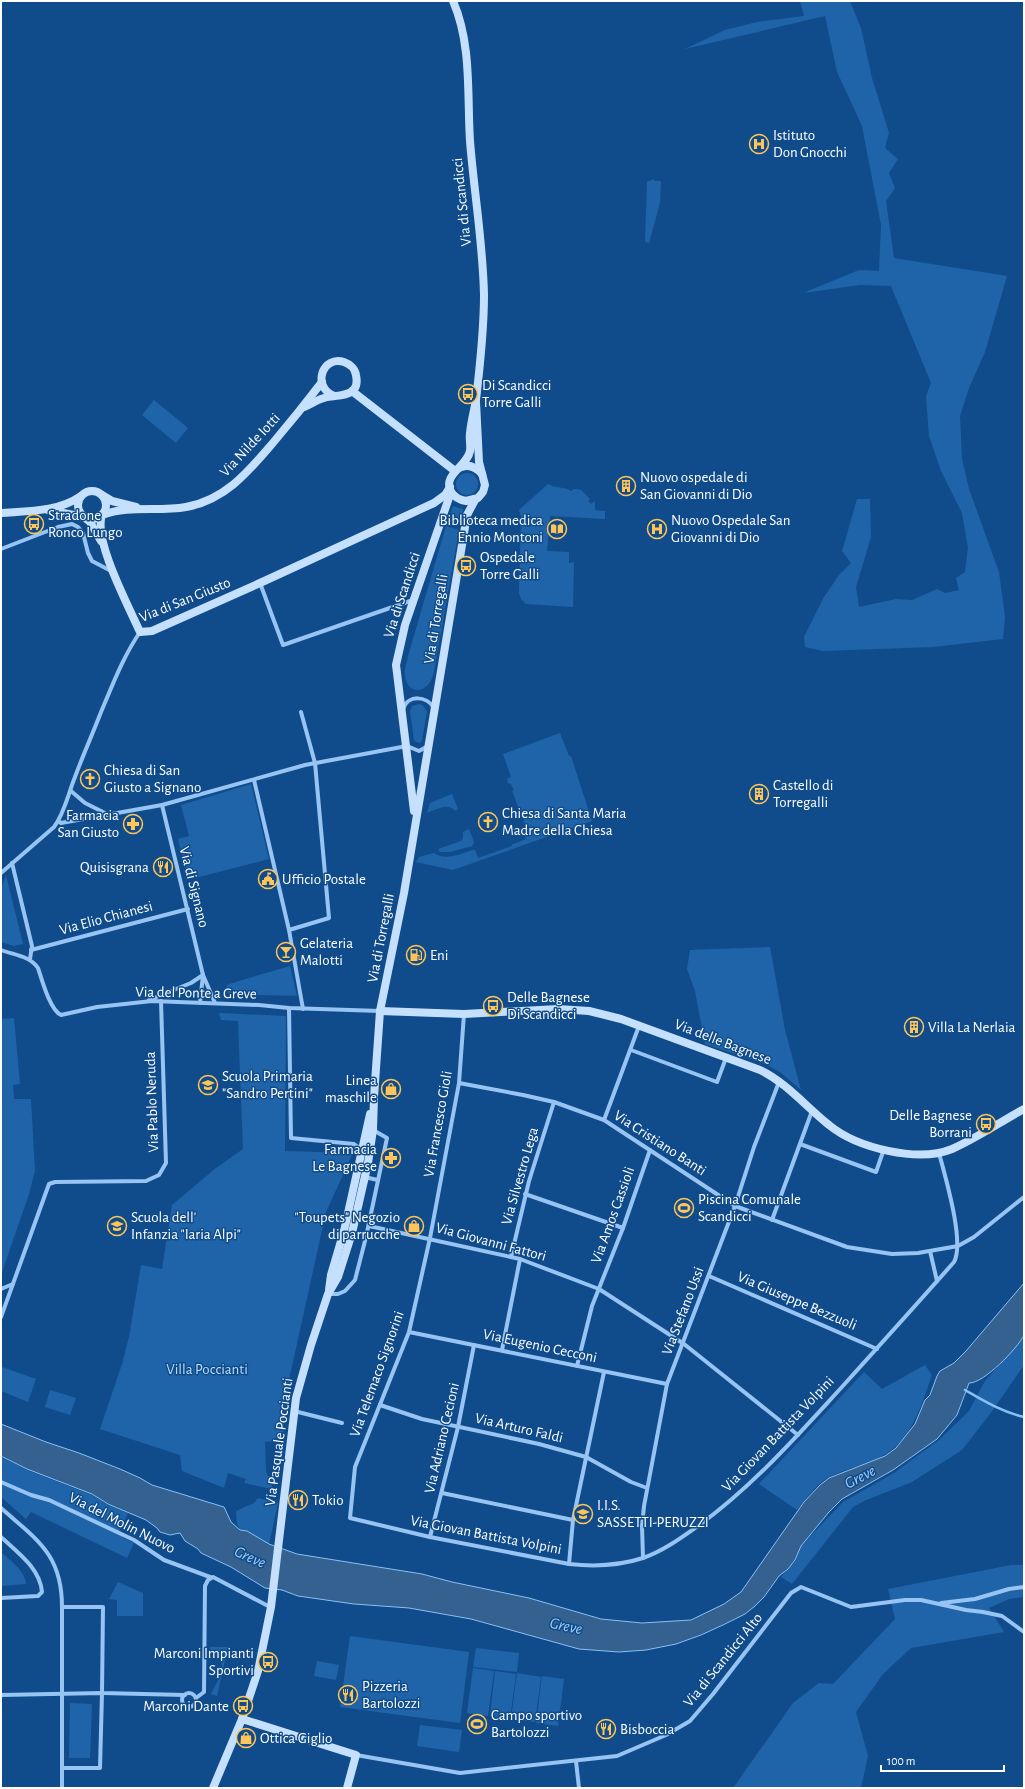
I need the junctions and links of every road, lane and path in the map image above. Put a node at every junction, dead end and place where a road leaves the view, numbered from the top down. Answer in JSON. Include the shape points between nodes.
{"nodes":[{"id":1,"x":453,"y":1,"type":"edge"},
{"id":2,"x":322,"y":382,"type":"junction"},
{"id":3,"x":352,"y":391,"type":"junction"},
{"id":4,"x":334,"y":396,"type":"junction"},
{"id":5,"x":476,"y":402,"type":"junction"},
{"id":6,"x":303,"y":408,"type":"junction"},
{"id":7,"x":457,"y":470,"type":"junction"},
{"id":8,"x":482,"y":474,"type":"junction"},
{"id":9,"x":451,"y":490,"type":"junction"},
{"id":10,"x":82,"y":495,"type":"junction"},
{"id":11,"x":102,"y":495,"type":"junction"},
{"id":12,"x":475,"y":500,"type":"junction"},
{"id":13,"x":143,"y":508,"type":"junction"},
{"id":14,"x":45,"y":510,"type":"junction"},
{"id":15,"x":1,"y":514,"type":"edge"},
{"id":16,"x":102,"y":515,"type":"junction"},
{"id":17,"x":84,"y":517,"type":"junction"},
{"id":18,"x":103,"y":544,"type":"junction"},
{"id":19,"x":1,"y":549,"type":"edge"},
{"id":20,"x":114,"y":573,"type":"junction"},
{"id":21,"x":260,"y":584,"type":"junction"},
{"id":22,"x":414,"y":600,"type":"junction"},
{"id":23,"x":140,"y":632,"type":"junction"},
{"id":24,"x":402,"y":710,"type":"junction"},
{"id":25,"x":435,"y":710,"type":"junction"},
{"id":26,"x":301,"y":712,"type":"dead end"},
{"id":27,"x":428,"y":745,"type":"junction"},
{"id":28,"x":407,"y":746,"type":"junction"},
{"id":29,"x":315,"y":763,"type":"junction"},
{"id":30,"x":254,"y":780,"type":"junction"},
{"id":31,"x":71,"y":791,"type":"junction"},
{"id":32,"x":162,"y":805,"type":"junction"},
{"id":33,"x":109,"y":815,"type":"junction"},
{"id":34,"x":58,"y":821,"type":"junction"},
{"id":35,"x":416,"y":822,"type":"junction"},
{"id":36,"x":12,"y":862,"type":"junction"},
{"id":37,"x":1,"y":873,"type":"edge"},
{"id":38,"x":188,"y":909,"type":"junction"},
{"id":39,"x":289,"y":930,"type":"junction"},
{"id":40,"x":1,"y":950,"type":"edge"},
{"id":41,"x":31,"y":950,"type":"junction"},
{"id":42,"x":30,"y":959,"type":"junction"},
{"id":43,"x":203,"y":975,"type":"junction"},
{"id":44,"x":145,"y":1001,"type":"junction"},
{"id":45,"x":161,"y":1001,"type":"junction"},
{"id":46,"x":200,"y":1003,"type":"junction"},
{"id":47,"x":215,"y":1004,"type":"junction"},
{"id":48,"x":289,"y":1008,"type":"junction"},
{"id":49,"x":303,"y":1009,"type":"junction"},
{"id":50,"x":380,"y":1011,"type":"junction"},
{"id":51,"x":464,"y":1014,"type":"junction"},
{"id":52,"x":639,"y":1026,"type":"junction"},
{"id":53,"x":631,"y":1050,"type":"junction"},
{"id":54,"x":726,"y":1058,"type":"junction"},
{"id":55,"x":779,"y":1082,"type":"junction"},
{"id":56,"x":459,"y":1083,"type":"junction"},
{"id":57,"x":374,"y":1097,"type":"junction"},
{"id":58,"x":554,"y":1102,"type":"junction"},
{"id":59,"x":1024,"y":1109,"type":"edge"},
{"id":60,"x":812,"y":1111,"type":"junction"},
{"id":61,"x":604,"y":1120,"type":"junction"},
{"id":62,"x":374,"y":1130,"type":"junction"},
{"id":63,"x":800,"y":1144,"type":"junction"},
{"id":64,"x":885,"y":1149,"type":"junction"},
{"id":65,"x":362,"y":1150,"type":"junction"},
{"id":66,"x":650,"y":1150,"type":"junction"},
{"id":67,"x":939,"y":1152,"type":"junction"},
{"id":68,"x":364,"y":1177,"type":"junction"},
{"id":69,"x":355,"y":1180,"type":"junction"},
{"id":70,"x":378,"y":1180,"type":"junction"},
{"id":71,"x":525,"y":1194,"type":"junction"},
{"id":72,"x":1024,"y":1197,"type":"edge"},
{"id":73,"x":735,"y":1206,"type":"junction"},
{"id":74,"x":772,"y":1220,"type":"junction"},
{"id":75,"x":369,"y":1226,"type":"junction"},
{"id":76,"x":623,"y":1228,"type":"junction"},
{"id":77,"x":430,"y":1238,"type":"junction"},
{"id":78,"x":958,"y":1246,"type":"junction"},
{"id":79,"x":930,"y":1250,"type":"junction"},
{"id":80,"x":511,"y":1257,"type":"junction"},
{"id":81,"x":520,"y":1259,"type":"junction"},
{"id":82,"x":709,"y":1276,"type":"junction"},
{"id":83,"x":937,"y":1280,"type":"junction"},
{"id":84,"x":13,"y":1283,"type":"junction"},
{"id":85,"x":599,"y":1289,"type":"junction"},
{"id":86,"x":1,"y":1290,"type":"edge"},
{"id":87,"x":328,"y":1294,"type":"junction"},
{"id":88,"x":1,"y":1317,"type":"edge"},
{"id":89,"x":409,"y":1332,"type":"junction"},
{"id":90,"x":684,"y":1344,"type":"junction"},
{"id":91,"x":474,"y":1345,"type":"junction"},
{"id":92,"x":876,"y":1349,"type":"junction"},
{"id":93,"x":502,"y":1350,"type":"junction"},
{"id":94,"x":577,"y":1366,"type":"junction"},
{"id":95,"x":604,"y":1372,"type":"junction"},
{"id":96,"x":667,"y":1384,"type":"junction"},
{"id":97,"x":380,"y":1405,"type":"junction"},
{"id":98,"x":294,"y":1411,"type":"junction"},
{"id":99,"x":342,"y":1423,"type":"dead end"},
{"id":100,"x":458,"y":1426,"type":"junction"},
{"id":101,"x":798,"y":1435,"type":"junction"},
{"id":102,"x":586,"y":1457,"type":"junction"},
{"id":103,"x":1,"y":1482,"type":"edge"},
{"id":104,"x":647,"y":1488,"type":"junction"},
{"id":105,"x":442,"y":1493,"type":"junction"},
{"id":106,"x":1,"y":1508,"type":"edge"},
{"id":107,"x":350,"y":1518,"type":"joint"},
{"id":108,"x":573,"y":1520,"type":"junction"},
{"id":109,"x":1,"y":1537,"type":"edge"},
{"id":110,"x":430,"y":1537,"type":"junction"},
{"id":111,"x":643,"y":1558,"type":"junction"},
{"id":112,"x":569,"y":1564,"type":"junction"},
{"id":113,"x":210,"y":1577,"type":"junction"},
{"id":114,"x":1024,"y":1587,"type":"edge"},
{"id":115,"x":1,"y":1598,"type":"edge"},
{"id":116,"x":938,"y":1603,"type":"junction"},
{"id":117,"x":62,"y":1607,"type":"junction"},
{"id":118,"x":271,"y":1607,"type":"junction"},
{"id":119,"x":1024,"y":1632,"type":"edge"},
{"id":120,"x":61,"y":1693,"type":"junction"},
{"id":121,"x":102,"y":1694,"type":"junction"},
{"id":122,"x":1,"y":1695,"type":"edge"},
{"id":123,"x":185,"y":1695,"type":"junction"},
{"id":124,"x":196,"y":1698,"type":"junction"},
{"id":125,"x":242,"y":1719,"type":"junction"},
{"id":126,"x":356,"y":1755,"type":"junction"},
{"id":127,"x":576,"y":1760,"type":"junction"},
{"id":128,"x":62,"y":1768,"type":"junction"},
{"id":129,"x":62,"y":1788,"type":"edge"},
{"id":130,"x":213,"y":1788,"type":"edge"},
{"id":131,"x":347,"y":1788,"type":"edge"},
{"id":132,"x":579,"y":1788,"type":"edge"}],
"edges":[{"from":1,"to":5,"type":"main road","name":"Via di Scandicci","via":[[464,37],[484,295]]},
{"from":2,"to":3,"type":"main road","name":"Via Nilde Iotti","via":[[322,373],[326,367],[333,362],[345,362],[352,367],[357,377]]},
{"from":2,"to":4,"type":"main road","via":[[325,390]]},
{"from":2,"to":6,"type":"main road","name":"Via Nilde Iotti"},
{"from":3,"to":4,"type":"main road","name":"Via Nilde Iotti","via":[[342,396]]},
{"from":3,"to":7,"type":"main road"},
{"from":4,"to":6,"type":"main road","name":"Via Nilde Iotti","via":[[318,400]]},
{"from":5,"to":7,"type":"main road","name":"Via di Scandicci","via":[[470,434],[470,452],[464,464]]},
{"from":5,"to":8,"type":"main road","name":"Via di Scandicci"},
{"from":6,"to":13,"type":"main road","name":"Via Nilde Iotti","via":[[243,477],[220,494],[187,507]]},
{"from":7,"to":8,"type":"main road","via":[[463,466],[470,466]]},
{"from":7,"to":9,"type":"main road","name":"Via di Scandicci","via":[[451,478]]},
{"from":8,"to":12,"type":"main road","name":"Via di Scandicci","via":[[484,489]]},
{"from":9,"to":12,"type":"main road","via":[[462,501]]},
{"from":9,"to":21,"type":"main road","name":"Via di San Giusto","via":[[434,503]]},
{"from":9,"to":22,"type":"main road","name":"Via di Scandicci"},
{"from":10,"to":11,"type":"main road","via":[[92,491]]},
{"from":10,"to":14,"type":"main road","via":[[72,502]]},
{"from":10,"to":17,"type":"main road","via":[[78,506]]},
{"from":11,"to":13,"type":"main road","name":"Via Nilde Iotti"},
{"from":11,"to":16,"type":"main road","via":[[107,505]]},
{"from":12,"to":25,"type":"main road","name":"Via di Torregalli","via":[[467,515]]},
{"from":13,"to":16,"type":"main road","name":"Via Nilde Iotti"},
{"from":14,"to":15,"type":"main road"},
{"from":14,"to":17,"type":"main road"},
{"from":16,"to":17,"type":"main road","via":[[94,519]]},
{"from":16,"to":18,"type":"main road","via":[[100,525]]},
{"from":17,"to":18,"type":"main road","via":[[90,522]]},
{"from":18,"to":20,"type":"main road"},
{"from":19,"to":20,"type":"street","via":[[72,524],[83,533],[92,562]]},
{"from":20,"to":23,"type":"main road"},
{"from":21,"to":22,"type":"street","via":[[282,645]]},
{"from":21,"to":23,"type":"main road","name":"Via di San Giusto","via":[[152,631]]},
{"from":22,"to":24,"type":"main road","name":"Via di Scandicci","via":[[405,625],[396,665]]},
{"from":23,"to":31,"type":"street","name":"Via di San Giusto","via":[[122,663]]},
{"from":24,"to":25,"type":"street","via":[[408,702],[420,698],[430,703]]},
{"from":24,"to":28,"type":"main road","name":"Via di Scandicci"},
{"from":25,"to":27,"type":"main road","name":"Via di Torregalli"},
{"from":26,"to":29,"type":"street"},
{"from":27,"to":28,"type":"street","via":[[419,751]]},
{"from":27,"to":35,"type":"main road","name":"Via di Torregalli"},
{"from":28,"to":29,"type":"street"},
{"from":28,"to":35,"type":"main road","name":"Via di Torregalli"},
{"from":29,"to":30,"type":"street"},
{"from":29,"to":39,"type":"street","via":[[329,918]]},
{"from":30,"to":32,"type":"street"},
{"from":30,"to":39,"type":"street"},
{"from":31,"to":33,"type":"street","via":[[85,803]]},
{"from":31,"to":34,"type":"street","name":"Via di San Giusto"},
{"from":32,"to":33,"type":"street"},
{"from":32,"to":38,"type":"street","name":"Via di Signano"},
{"from":33,"to":34,"type":"street","via":[[61,823]]},
{"from":34,"to":36,"type":"street","name":"Via di San Giusto"},
{"from":35,"to":50,"type":"main road","name":"Via di Torregalli"},
{"from":36,"to":37,"type":"street","name":"Via di San Giusto"},
{"from":36,"to":41,"type":"street"},
{"from":38,"to":41,"type":"street","name":"Via Elio Chianesi"},
{"from":38,"to":43,"type":"street","name":"Via di Signano"},
{"from":39,"to":49,"type":"street"},
{"from":40,"to":42,"type":"street"},
{"from":41,"to":42,"type":"street"},
{"from":42,"to":44,"type":"street","name":"Via del Ponte a Greve","via":[[38,968],[52,1004],[61,1015]]},
{"from":43,"to":44,"type":"street","via":[[191,983]]},
{"from":43,"to":46,"type":"street"},
{"from":43,"to":47,"type":"street"},
{"from":44,"to":45,"type":"street","name":"Via del Ponte a Greve"},
{"from":45,"to":46,"type":"street","name":"Via del Ponte a Greve"},
{"from":45,"to":84,"type":"street","name":"Via Pablo Neruda","via":[[166,1163],[159,1175],[146,1181],[49,1184]]},
{"from":46,"to":47,"type":"street","name":"Via del Ponte a Greve"},
{"from":47,"to":48,"type":"street","name":"Via del Ponte a Greve"},
{"from":48,"to":49,"type":"street","name":"Via del Ponte a Greve"},
{"from":48,"to":65,"type":"street","via":[[291,1138],[354,1144]]},
{"from":49,"to":50,"type":"street","name":"Via del Ponte a Greve"},
{"from":50,"to":51,"type":"main road","name":"Via delle Bagnese"},
{"from":50,"to":57,"type":"main road","name":"Via Pasquale Poccianti"},
{"from":51,"to":52,"type":"main road","name":"Via delle Bagnese","via":[[572,1010],[603,1014]]},
{"from":51,"to":56,"type":"street","name":"Via Francesco Gioli"},
{"from":52,"to":53,"type":"street"},
{"from":52,"to":54,"type":"main road","name":"Via delle Bagnese"},
{"from":53,"to":54,"type":"street","via":[[717,1082]]},
{"from":53,"to":61,"type":"street"},
{"from":54,"to":55,"type":"main road","name":"Via delle Bagnese","via":[[760,1070]]},
{"from":55,"to":60,"type":"main road","name":"Via delle Bagnese"},
{"from":55,"to":73,"type":"street","name":"Via Stefano Ussi"},
{"from":56,"to":58,"type":"street","name":"Via Cristiano Banti"},
{"from":56,"to":77,"type":"street","name":"Via Francesco Gioli"},
{"from":57,"to":62,"type":"main road","name":"Via Pasquale Poccianti"},
{"from":57,"to":65,"type":"main road","name":"Via Pasquale Poccianti"},
{"from":58,"to":61,"type":"street","name":"Via Cristiano Banti"},
{"from":58,"to":71,"type":"street","name":"Via Silvestro Lega"},
{"from":59,"to":67,"type":"main road","name":"Via delle Bagnese","via":[[952,1149]]},
{"from":60,"to":63,"type":"street"},
{"from":60,"to":64,"type":"main road","name":"Via delle Bagnese","via":[[847,1137]]},
{"from":61,"to":66,"type":"street","name":"Via Cristiano Banti"},
{"from":62,"to":68,"type":"main road","name":"Via Pasquale Poccianti"},
{"from":62,"to":70,"type":"street","via":[[387,1138]]},
{"from":63,"to":64,"type":"street","via":[[876,1172]]},
{"from":63,"to":74,"type":"street"},
{"from":64,"to":67,"type":"main road","name":"Via delle Bagnese","via":[[917,1154]]},
{"from":65,"to":69,"type":"main road","name":"Via Pasquale Poccianti"},
{"from":66,"to":73,"type":"street","name":"Via Cristiano Banti"},
{"from":66,"to":76,"type":"street","name":"Via Amos Cassioli"},
{"from":67,"to":78,"type":"street"},
{"from":68,"to":69,"type":"street"},
{"from":68,"to":70,"type":"street"},
{"from":68,"to":87,"type":"main road","name":"Via Pasquale Poccianti","via":[[352,1233],[338,1276]]},
{"from":69,"to":87,"type":"main road","name":"Via Pasquale Poccianti"},
{"from":70,"to":75,"type":"street"},
{"from":71,"to":76,"type":"street"},
{"from":71,"to":80,"type":"street","name":"Via Silvestro Lega"},
{"from":72,"to":78,"type":"street","via":[[974,1237]]},
{"from":73,"to":74,"type":"street","name":"Via Cristiano Banti"},
{"from":73,"to":82,"type":"street","name":"Via Stefano Ussi"},
{"from":74,"to":79,"type":"street","name":"Via Cristiano Banti","via":[[847,1247],[892,1254]]},
{"from":75,"to":77,"type":"street","name":"Via Giovanni Fattori"},
{"from":75,"to":87,"type":"street","via":[[353,1283],[341,1293]]},
{"from":76,"to":85,"type":"street","name":"Via Amos Cassioli"},
{"from":77,"to":80,"type":"street","name":"Via Giovanni Fattori"},
{"from":77,"to":89,"type":"street","name":"Via Telemaco Signorini"},
{"from":78,"to":79,"type":"street","name":"Via Cristiano Banti"},
{"from":78,"to":83,"type":"street","name":"Via Giovan Battista Volpini","via":[[954,1262]]},
{"from":79,"to":83,"type":"street"},
{"from":80,"to":81,"type":"street","name":"Via Giovanni Fattori"},
{"from":81,"to":85,"type":"street","name":"Via Giovanni Fattori"},
{"from":81,"to":93,"type":"street"},
{"from":82,"to":90,"type":"street","name":"Via Stefano Ussi"},
{"from":82,"to":92,"type":"street","name":"Via Giuseppe Bezzuoli"},
{"from":83,"to":92,"type":"street","name":"Via Giovan Battista Volpini"},
{"from":84,"to":86,"type":"street"},
{"from":84,"to":88,"type":"street","name":"Via Pablo Neruda"},
{"from":85,"to":90,"type":"street","name":"Via Giovanni Fattori"},
{"from":85,"to":94,"type":"street","name":"Via Amos Cassioli","via":[[586,1326]]},
{"from":87,"to":98,"type":"main road","name":"Via Pasquale Poccianti","via":[[306,1361]]},
{"from":89,"to":91,"type":"street","name":"Via Eugenio Cecconi"},
{"from":89,"to":97,"type":"street","name":"Via Telemaco Signorini"},
{"from":90,"to":96,"type":"street","name":"Via Stefano Ussi"},
{"from":90,"to":101,"type":"street","name":"Via Giovanni Fattori"},
{"from":91,"to":93,"type":"street","name":"Via Eugenio Cecconi"},
{"from":91,"to":100,"type":"street","name":"Via Adriano Cecioni"},
{"from":92,"to":101,"type":"street","name":"Via Giovan Battista Volpini"},
{"from":93,"to":94,"type":"street","name":"Via Eugenio Cecconi"},
{"from":94,"to":95,"type":"street","name":"Via Eugenio Cecconi"},
{"from":95,"to":96,"type":"street","name":"Via Eugenio Cecconi"},
{"from":95,"to":102,"type":"street"},
{"from":96,"to":104,"type":"street","name":"Via Stefano Ussi"},
{"from":97,"to":100,"type":"street","name":"Via Arturo Faldi","via":[[422,1419]]},
{"from":97,"to":107,"type":"street","name":"Via Telemaco Signorini","via":[[355,1467]]},
{"from":98,"to":99,"type":"street"},
{"from":98,"to":118,"type":"main road","name":"Via Pasquale Poccianti"},
{"from":100,"to":102,"type":"street","name":"Via Arturo Faldi"},
{"from":100,"to":105,"type":"street","name":"Via Adriano Cecioni"},
{"from":101,"to":111,"type":"street","name":"Via Giovan Battista Volpini","via":[[715,1513],[684,1536]]},
{"from":102,"to":104,"type":"street","name":"Via Arturo Faldi"},
{"from":102,"to":108,"type":"street"},
{"from":103,"to":113,"type":"street","name":"Via del Molin Nuovo","via":[[49,1500],[134,1540],[164,1560]]},
{"from":104,"to":111,"type":"street","name":"Via Stefano Ussi","via":[[642,1526]]},
{"from":105,"to":108,"type":"street"},
{"from":105,"to":110,"type":"street","name":"Via Adriano Cecioni"},
{"from":106,"to":117,"type":"street","via":[[41,1544],[53,1560],[62,1589]]},
{"from":107,"to":110,"type":"street","name":"Via Giovan Battista Volpini"},
{"from":108,"to":112,"type":"street"},
{"from":109,"to":115,"type":"street","via":[[28,1561],[39,1580],[42,1592],[38,1596]]},
{"from":110,"to":112,"type":"street","name":"Via Giovan Battista Volpini"},
{"from":111,"to":112,"type":"street","name":"Via Giovan Battista Volpini","via":[[598,1566]]},
{"from":113,"to":118,"type":"street","name":"Via del Molin Nuovo"},
{"from":113,"to":124,"type":"street","via":[[206,1586],[204,1692]]},
{"from":114,"to":116,"type":"street"},
{"from":116,"to":119,"type":"street","name":"Via di Scandicci Alto","via":[[1002,1616]]},
{"from":116,"to":127,"type":"street","name":"Via di Scandicci Alto","via":[[904,1600],[851,1607],[807,1588],[798,1588],[791,1593],[690,1721],[623,1754]]},
{"from":117,"to":120,"type":"street"},
{"from":117,"to":121,"type":"street","via":[[103,1607]]},
{"from":118,"to":125,"type":"main road","name":"Via Pasquale Poccianti","via":[[258,1671]]},
{"from":120,"to":121,"type":"street"},
{"from":120,"to":122,"type":"street"},
{"from":120,"to":128,"type":"street"},
{"from":121,"to":123,"type":"street"},
{"from":121,"to":128,"type":"street","via":[[100,1768]]},
{"from":123,"to":124,"type":"street","via":[[191,1693]]},
{"from":123,"to":124,"type":"street","via":[[183,1701],[189,1707],[195,1704]]},
{"from":125,"to":126,"type":"main road"},
{"from":125,"to":130,"type":"main road","name":"Via Pasquale Poccianti"},
{"from":126,"to":127,"type":"street","name":"Via di Scandicci Alto","via":[[460,1773]]},
{"from":126,"to":131,"type":"main road"},
{"from":127,"to":132,"type":"street"},
{"from":128,"to":129,"type":"street"}]}
